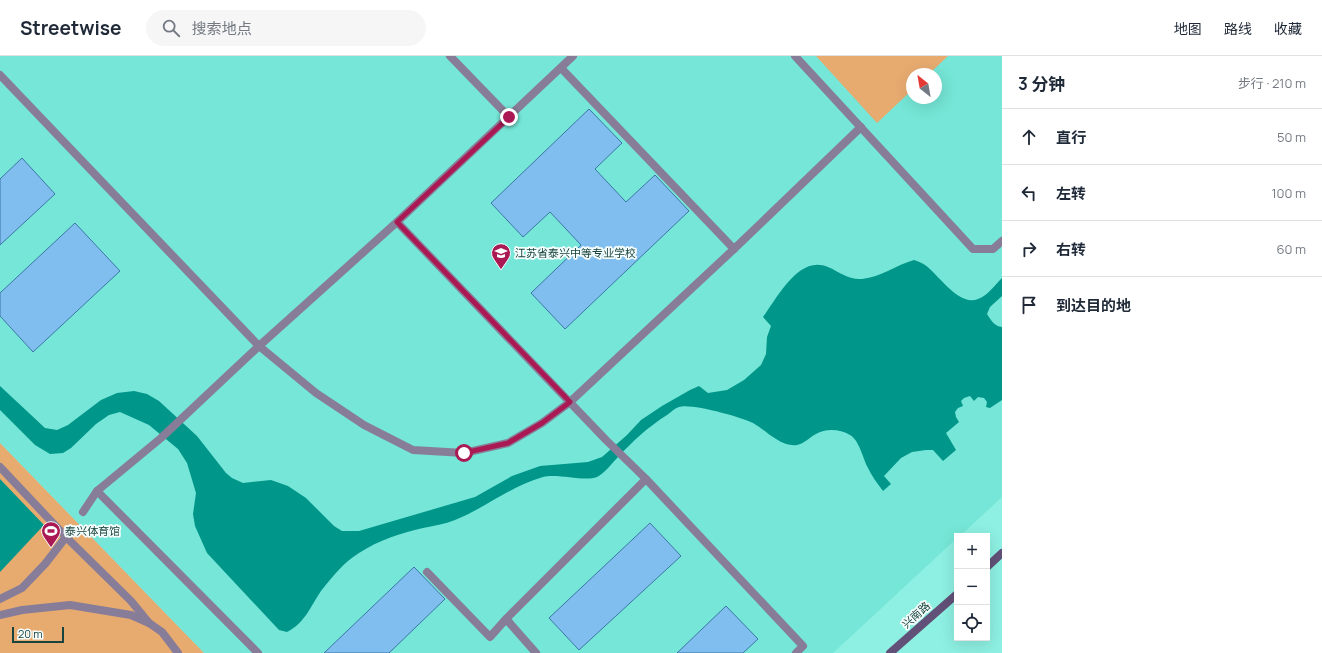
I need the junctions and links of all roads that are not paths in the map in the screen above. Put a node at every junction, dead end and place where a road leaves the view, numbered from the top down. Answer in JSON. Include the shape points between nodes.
{"nodes":[{"id":1,"x":450,"y":56,"type":"edge"},
{"id":2,"x":573,"y":56,"type":"edge"},
{"id":3,"x":795,"y":56,"type":"edge"},
{"id":4,"x":561,"y":68,"type":"junction"},
{"id":5,"x":0,"y":75,"type":"edge"},
{"id":6,"x":509,"y":117,"type":"junction"},
{"id":7,"x":861,"y":127,"type":"junction"},
{"id":8,"x":397,"y":222,"type":"junction"},
{"id":9,"x":1002,"y":241,"type":"edge"},
{"id":10,"x":734,"y":249,"type":"junction"},
{"id":11,"x":259,"y":346,"type":"junction"},
{"id":12,"x":570,"y":402,"type":"junction"},
{"id":13,"x":0,"y":467,"type":"edge"},
{"id":14,"x":646,"y":479,"type":"junction"},
{"id":15,"x":97,"y":491,"type":"junction"},
{"id":16,"x":83,"y":512,"type":"dead end"},
{"id":17,"x":66,"y":537,"type":"junction"},
{"id":18,"x":1002,"y":553,"type":"edge"},
{"id":19,"x":990,"y":564,"type":"edge"},
{"id":20,"x":427,"y":572,"type":"dead end"},
{"id":21,"x":954,"y":597,"type":"edge"},
{"id":22,"x":0,"y":599,"type":"edge"},
{"id":23,"x":0,"y":615,"type":"edge"},
{"id":24,"x":506,"y":619,"type":"junction"},
{"id":25,"x":149,"y":623,"type":"junction"},
{"id":26,"x":178,"y":653,"type":"edge"},
{"id":27,"x":258,"y":653,"type":"edge"},
{"id":28,"x":536,"y":653,"type":"edge"},
{"id":29,"x":796,"y":653,"type":"edge"},
{"id":30,"x":890,"y":653,"type":"edge"}],
"edges":[{"from":1,"to":6,"type":"lane"},
{"from":2,"to":4,"type":"lane"},
{"from":3,"to":7,"type":"lane"},
{"from":4,"to":6,"type":"lane"},
{"from":4,"to":10,"type":"lane"},
{"from":5,"to":11,"type":"lane"},
{"from":6,"to":8,"type":"lane"},
{"from":7,"to":9,"type":"lane","via":[[973,249],[993,249]]},
{"from":7,"to":10,"type":"lane"},
{"from":8,"to":11,"type":"lane"},
{"from":8,"to":12,"type":"lane"},
{"from":10,"to":12,"type":"lane"},
{"from":11,"to":12,"type":"lane","via":[[316,393],[364,425],[413,450],[464,453],[508,443],[542,423]]},
{"from":11,"to":15,"type":"lane","via":[[161,438]]},
{"from":12,"to":14,"type":"lane"},
{"from":13,"to":17,"type":"lane"},
{"from":14,"to":24,"type":"lane"},
{"from":14,"to":29,"type":"lane","via":[[803,646]]},
{"from":15,"to":16,"type":"lane"},
{"from":15,"to":27,"type":"lane"},
{"from":17,"to":22,"type":"lane","via":[[22,588]]},
{"from":17,"to":25,"type":"lane","via":[[131,601]]},
{"from":18,"to":19,"type":"street"},
{"from":20,"to":24,"type":"lane","via":[[490,637]]},
{"from":21,"to":30,"type":"street","name":"兴南路"},
{"from":23,"to":25,"type":"lane","via":[[70,605],[131,615]]},
{"from":24,"to":28,"type":"lane"},
{"from":25,"to":26,"type":"lane","via":[[162,632]]}]}
